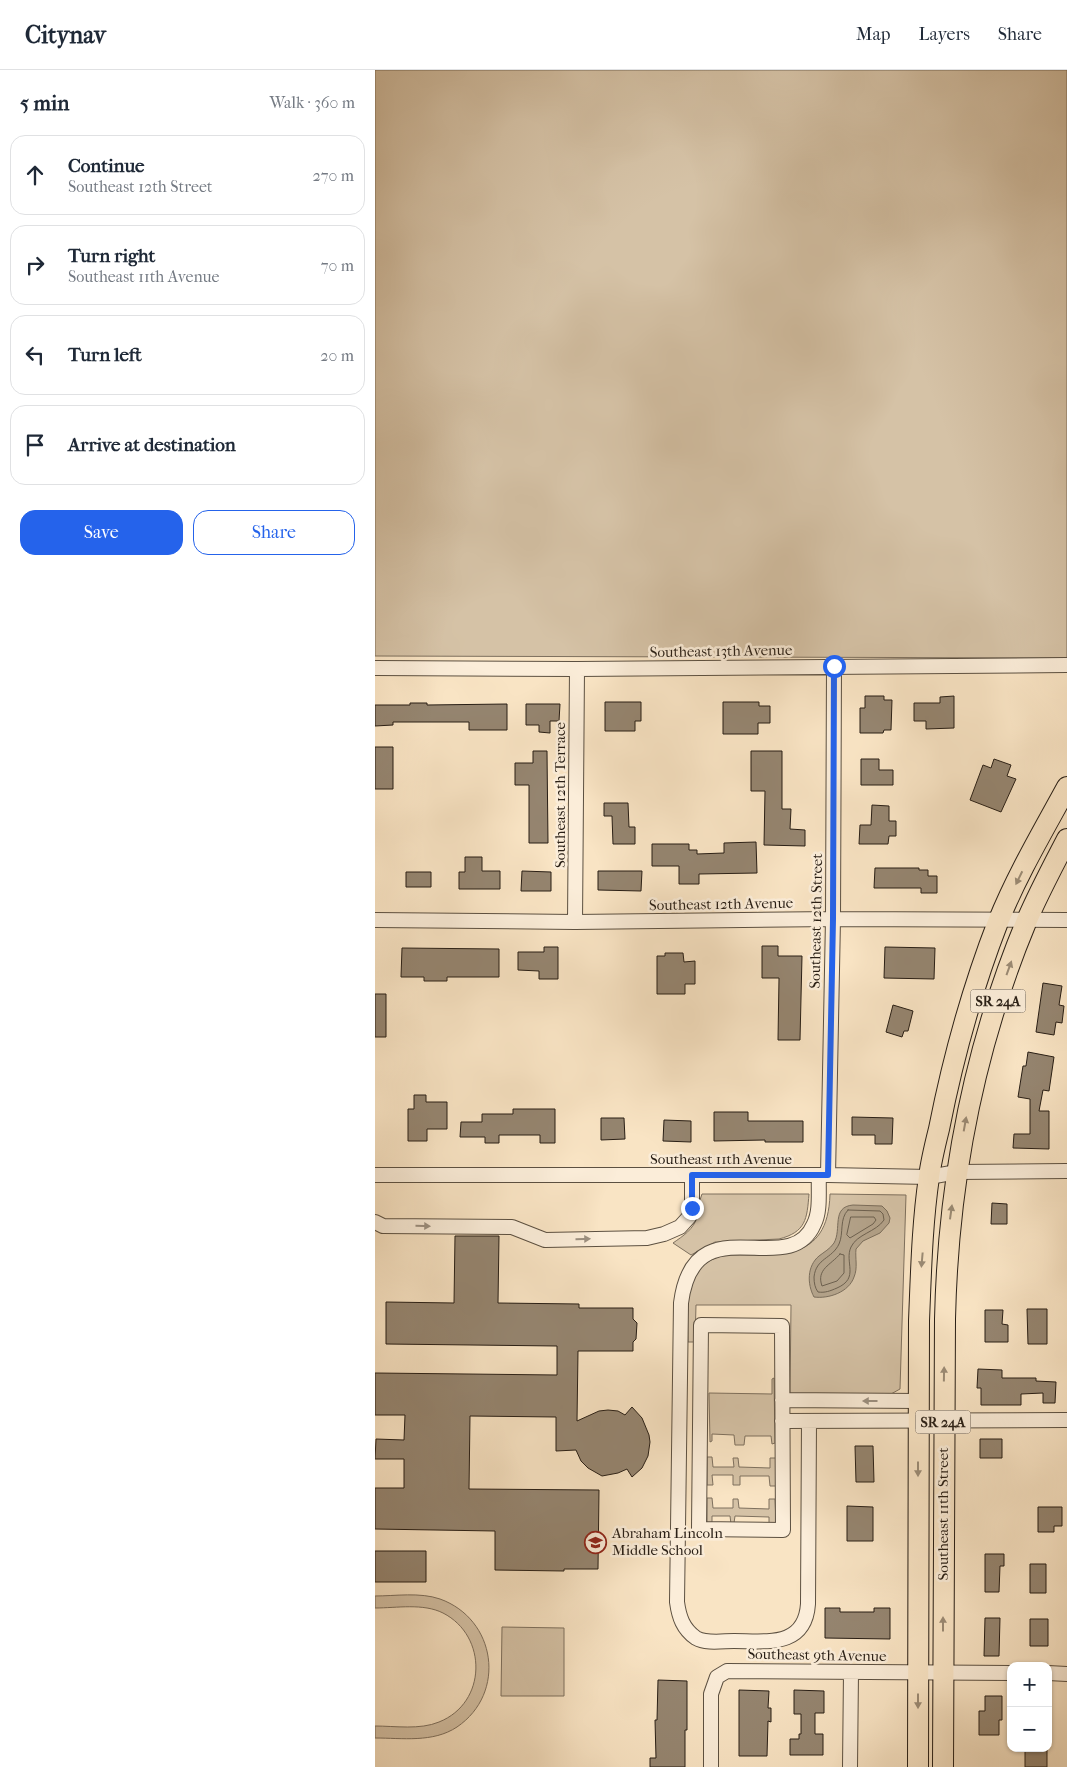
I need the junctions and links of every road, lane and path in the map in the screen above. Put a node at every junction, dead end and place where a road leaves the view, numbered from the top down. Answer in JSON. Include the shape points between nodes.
{"nodes":[{"id":1,"x":1067,"y":665,"type":"edge"},
{"id":2,"x":834,"y":666,"type":"junction"},
{"id":3,"x":375,"y":668,"type":"edge"},
{"id":4,"x":577,"y":669,"type":"junction"},
{"id":5,"x":1067,"y":787,"type":"edge"},
{"id":6,"x":1067,"y":839,"type":"edge"},
{"id":7,"x":833,"y":919,"type":"junction"},
{"id":8,"x":375,"y":920,"type":"edge"},
{"id":9,"x":999,"y":920,"type":"junction"},
{"id":10,"x":1027,"y":920,"type":"junction"},
{"id":11,"x":1067,"y":920,"type":"edge"},
{"id":12,"x":575,"y":922,"type":"junction"},
{"id":13,"x":1067,"y":1171,"type":"edge"},
{"id":14,"x":957,"y":1172,"type":"junction"},
{"id":15,"x":375,"y":1175,"type":"edge"},
{"id":16,"x":692,"y":1175,"type":"junction"},
{"id":17,"x":823,"y":1175,"type":"junction"},
{"id":18,"x":929,"y":1177,"type":"junction"},
{"id":19,"x":375,"y":1222,"type":"edge"},
{"id":20,"x":782,"y":1400,"type":"junction"},
{"id":21,"x":821,"y":1400,"type":"junction"},
{"id":22,"x":918,"y":1410,"type":"junction"},
{"id":23,"x":944,"y":1410,"type":"junction"},
{"id":24,"x":1067,"y":1420,"type":"edge"},
{"id":25,"x":783,"y":1421,"type":"junction"},
{"id":26,"x":815,"y":1421,"type":"junction"},
{"id":27,"x":851,"y":1672,"type":"junction"},
{"id":28,"x":918,"y":1672,"type":"junction"},
{"id":29,"x":943,"y":1673,"type":"junction"},
{"id":30,"x":1007,"y":1673,"type":"edge"},
{"id":31,"x":1052,"y":1673,"type":"edge"},
{"id":32,"x":1067,"y":1674,"type":"edge"},
{"id":33,"x":711,"y":1767,"type":"edge"},
{"id":34,"x":850,"y":1767,"type":"edge"},
{"id":35,"x":918,"y":1767,"type":"edge"},
{"id":36,"x":943,"y":1767,"type":"edge"}],
"edges":[{"from":1,"to":2,"type":"street","name":"Southeast 13th Avenue"},
{"from":2,"to":4,"type":"street","name":"Southeast 13th Avenue"},
{"from":2,"to":7,"type":"street","name":"Southeast 12th Street"},
{"from":3,"to":4,"type":"street","name":"Southeast 13th Avenue"},
{"from":4,"to":12,"type":"street","name":"Southeast 12th Terrace"},
{"from":5,"to":9,"type":"highway","number":"SR 24A","one_way":true},
{"from":6,"to":10,"type":"highway","number":"SR 24A"},
{"from":7,"to":9,"type":"street","name":"Southeast 12th Avenue"},
{"from":7,"to":12,"type":"street","name":"Southeast 12th Avenue"},
{"from":7,"to":17,"type":"street","name":"Southeast 12th Street"},
{"from":8,"to":12,"type":"street","name":"Southeast 12th Avenue"},
{"from":9,"to":10,"type":"street","name":"Southeast 12th Avenue"},
{"from":9,"to":18,"type":"highway","number":"SR 24A","via":[[958,1043]]},
{"from":10,"to":11,"type":"street","name":"Southeast 12th Avenue"},
{"from":14,"to":10,"type":"highway","number":"SR 24A","one_way":true,"via":[[968,1108],[984,1047]]},
{"from":13,"to":14,"type":"street","name":"Southeast 11th Avenue"},
{"from":14,"to":18,"type":"street","name":"Southeast 11th Avenue"},
{"from":23,"to":14,"type":"highway","name":"Southeast 11th Street","number":"SR 24A","one_way":true,"via":[[946,1272]]},
{"from":15,"to":16,"type":"street","name":"Southeast 11th Avenue"},
{"from":16,"to":17,"type":"street","name":"Southeast 11th Avenue"},
{"from":19,"to":16,"type":"street","one_way":true,"via":[[383,1226],[512,1227],[545,1240],[647,1238],[680,1227],[689,1216]]},
{"from":17,"to":18,"type":"street","name":"Southeast 11th Avenue"},
{"from":17,"to":26,"type":"street","name":"Southeast 12th Street","via":[[818,1211],[810,1233],[791,1246],[718,1249],[690,1269],[683,1288],[677,1602],[682,1623],[700,1640],[775,1641],[792,1636],[804,1623],[808,1604]]},
{"from":18,"to":22,"type":"highway","name":"Southeast 11th Street","number":"SR 24A","one_way":true,"via":[[921,1268]]},
{"from":20,"to":21,"type":"street"},
{"from":20,"to":25,"type":"street"},
{"from":20,"to":25,"type":"street","via":[[782,1326],[701,1325],[699,1529],[783,1530]]},
{"from":22,"to":21,"type":"street","one_way":true},
{"from":21,"to":26,"type":"street","name":"Southeast 12th Street"},
{"from":22,"to":23,"type":"highway"},
{"from":22,"to":26,"type":"street"},
{"from":22,"to":28,"type":"highway","name":"Southeast 11th Street","number":"SR 24A","one_way":true},
{"from":23,"to":24,"type":"street"},
{"from":29,"to":23,"type":"highway","name":"Southeast 11th Street","number":"SR 24A","one_way":true},
{"from":25,"to":26,"type":"street"},
{"from":27,"to":28,"type":"street","name":"Southeast 9th Avenue"},
{"from":27,"to":33,"type":"street","name":"Southeast 9th Avenue","via":[[742,1670],[727,1671],[717,1677],[711,1694]]},
{"from":27,"to":34,"type":"street"},
{"from":28,"to":29,"type":"street","name":"Southeast 9th Avenue"},
{"from":28,"to":35,"type":"highway","name":"Southeast 11th Street","number":"SR 24A","one_way":true},
{"from":29,"to":30,"type":"street","name":"Southeast 9th Avenue"},
{"from":29,"to":36,"type":"highway","name":"Southeast 11th Street","number":"SR 24A"},
{"from":31,"to":32,"type":"street"}]}
